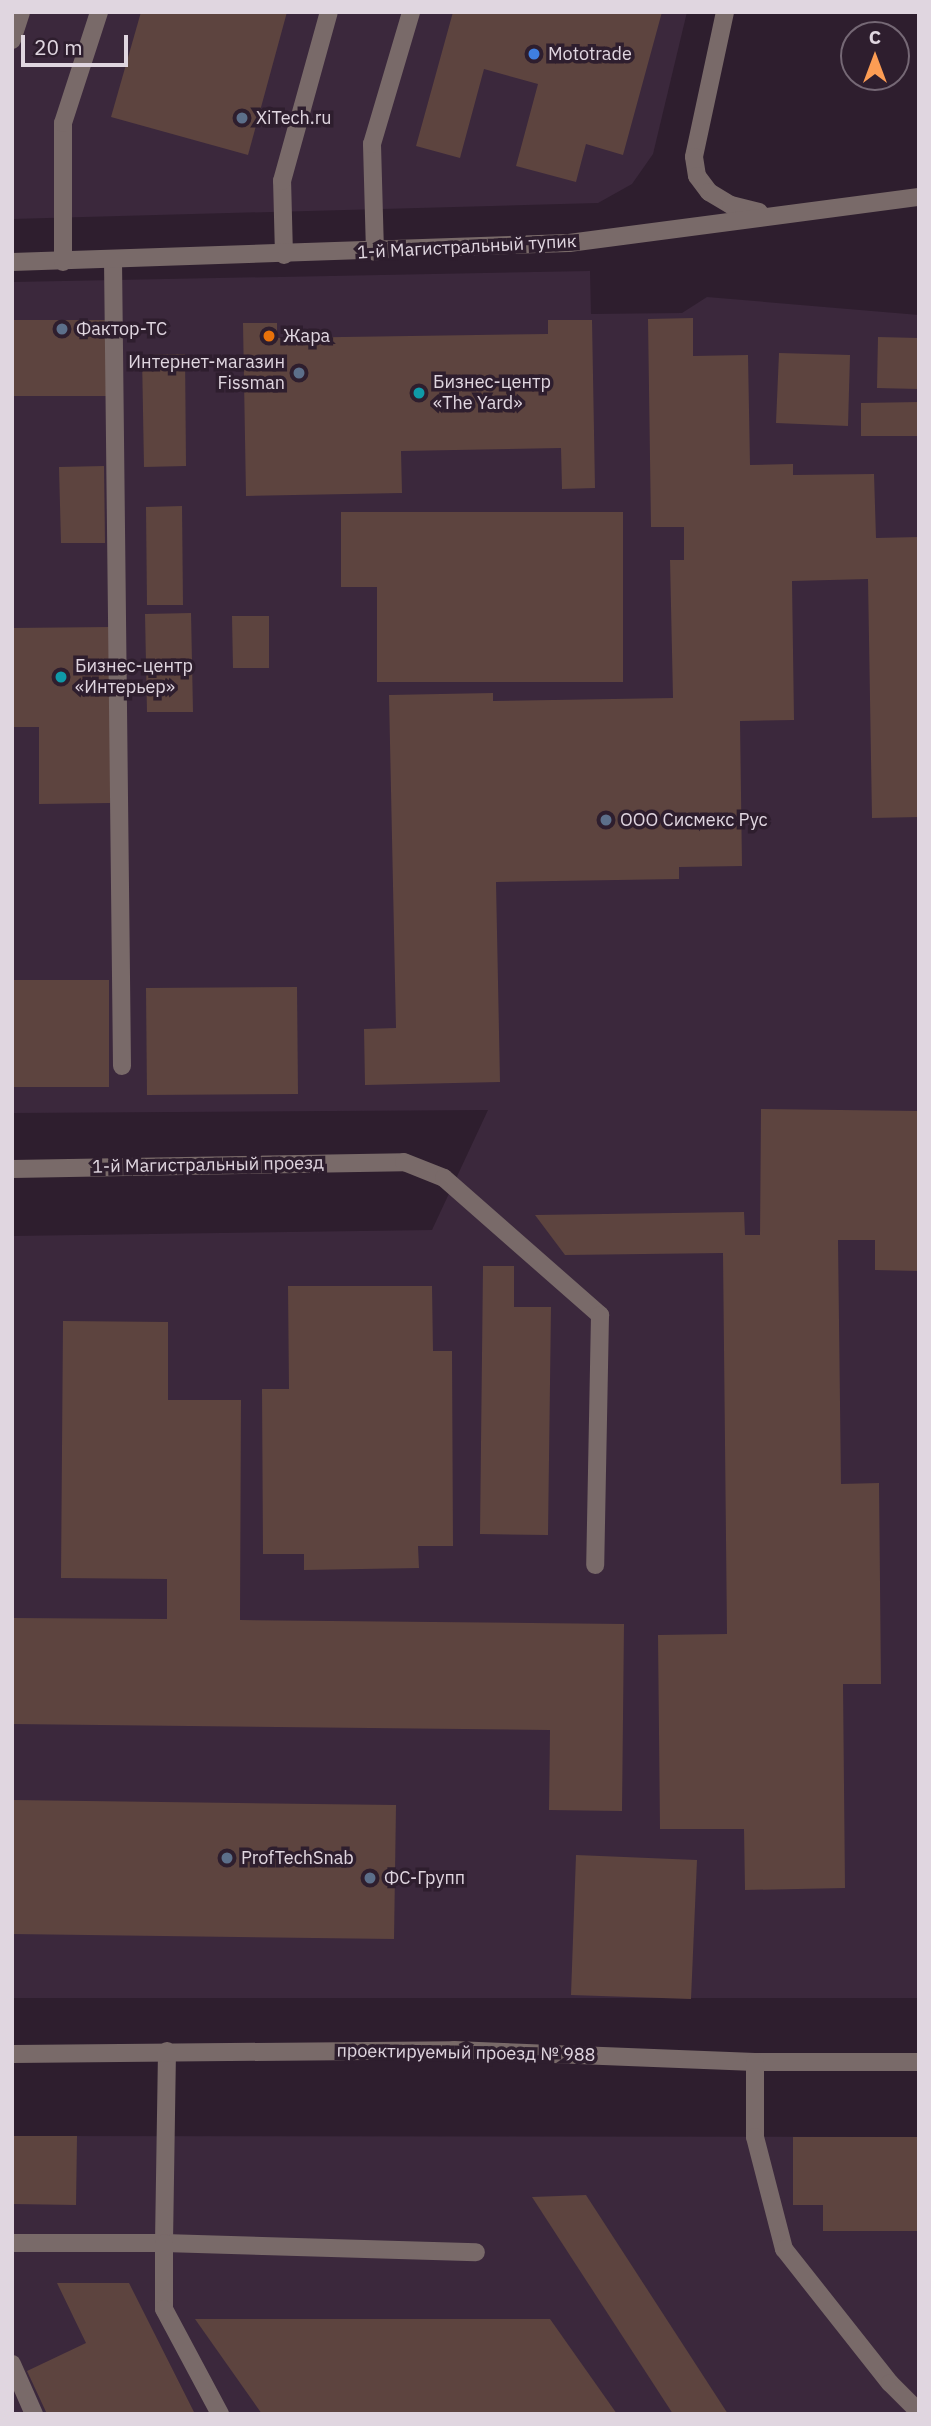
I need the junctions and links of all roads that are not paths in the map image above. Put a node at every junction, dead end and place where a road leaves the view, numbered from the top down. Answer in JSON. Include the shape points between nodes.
{"nodes":[{"id":1,"x":21,"y":12,"type":"edge"},
{"id":2,"x":99,"y":12,"type":"edge"},
{"id":3,"x":329,"y":12,"type":"edge"},
{"id":4,"x":411,"y":12,"type":"edge"},
{"id":5,"x":725,"y":12,"type":"edge"},
{"id":6,"x":12,"y":40,"type":"edge"},
{"id":7,"x":919,"y":189,"type":"edge"},
{"id":8,"x":919,"y":197,"type":"edge"},
{"id":9,"x":870,"y":201,"type":"junction"},
{"id":10,"x":765,"y":214,"type":"junction"},
{"id":11,"x":375,"y":252,"type":"junction"},
{"id":12,"x":285,"y":255,"type":"junction"},
{"id":13,"x":113,"y":260,"type":"junction"},
{"id":14,"x":12,"y":262,"type":"edge"},
{"id":15,"x":63,"y":262,"type":"junction"},
{"id":16,"x":122,"y":1066,"type":"dead end"},
{"id":17,"x":12,"y":1169,"type":"edge"},
{"id":18,"x":595,"y":1565,"type":"dead end"},
{"id":19,"x":167,"y":2051,"type":"junction"},
{"id":20,"x":12,"y":2054,"type":"edge"},
{"id":21,"x":755,"y":2062,"type":"junction"},
{"id":22,"x":919,"y":2062,"type":"edge"},
{"id":23,"x":12,"y":2243,"type":"edge"},
{"id":24,"x":164,"y":2243,"type":"junction"},
{"id":25,"x":475,"y":2252,"type":"dead end"},
{"id":26,"x":12,"y":2364,"type":"edge"},
{"id":27,"x":919,"y":2412,"type":"edge"},
{"id":28,"x":34,"y":2414,"type":"edge"},
{"id":29,"x":220,"y":2414,"type":"edge"}],
"edges":[{"from":1,"to":6,"type":"street"},
{"from":2,"to":15,"type":"street","via":[[63,123]]},
{"from":3,"to":12,"type":"street","via":[[282,181]]},
{"from":4,"to":11,"type":"street","via":[[372,144]]},
{"from":5,"to":10,"type":"street","via":[[695,137],[697,176],[709,191],[731,205]]},
{"from":7,"to":9,"type":"street"},
{"from":8,"to":9,"type":"street","name":"1-й Магистральный тупик"},
{"from":9,"to":10,"type":"street","name":"1-й Магистральный тупик"},
{"from":10,"to":11,"type":"street","name":"1-й Магистральный тупик","via":[[569,243]]},
{"from":11,"to":12,"type":"street","name":"1-й Магистральный тупик"},
{"from":12,"to":13,"type":"street","name":"1-й Магистральный тупик"},
{"from":13,"to":15,"type":"street","name":"1-й Магистральный тупик"},
{"from":13,"to":16,"type":"street"},
{"from":14,"to":15,"type":"street","name":"1-й Магистральный тупик"},
{"from":17,"to":18,"type":"street","name":"1-й Магистральный проезд","via":[[404,1162],[444,1178],[600,1315]]},
{"from":19,"to":20,"type":"street","name":"проектируемый проезд № 988"},
{"from":19,"to":21,"type":"street","name":"проектируемый проезд № 988","via":[[454,2050]]},
{"from":19,"to":24,"type":"street"},
{"from":21,"to":22,"type":"street","name":"проектируемый проезд № 988"},
{"from":21,"to":27,"type":"street","via":[[755,2137],[785,2249],[890,2383]]},
{"from":23,"to":24,"type":"street"},
{"from":24,"to":25,"type":"street"},
{"from":24,"to":29,"type":"street","via":[[164,2309]]},
{"from":26,"to":28,"type":"street"}]}
